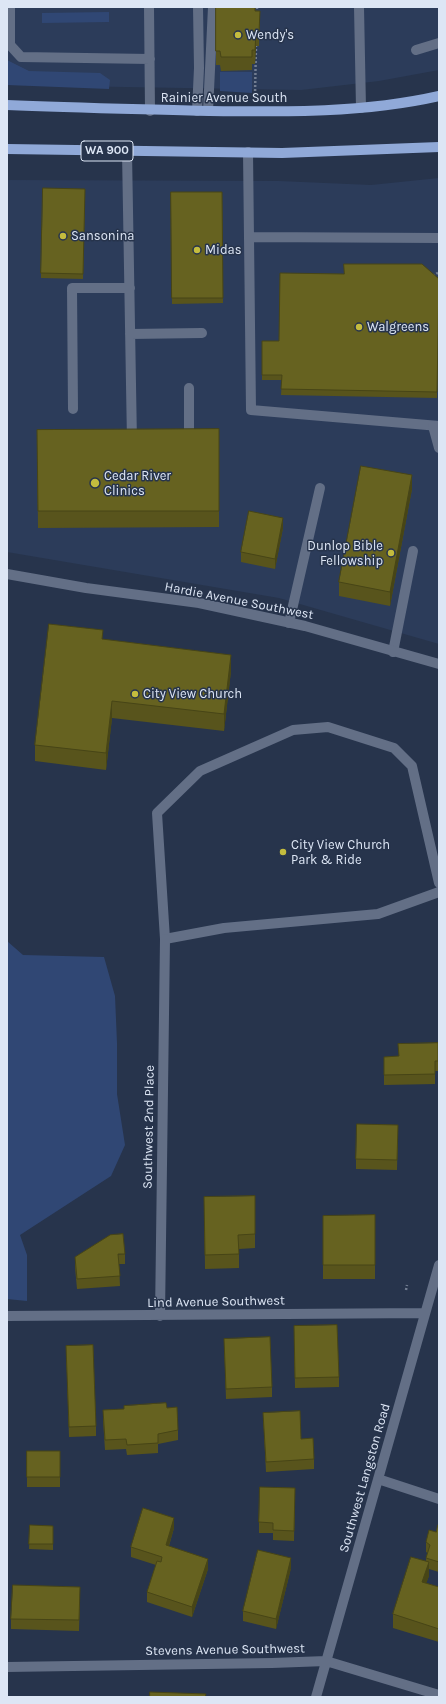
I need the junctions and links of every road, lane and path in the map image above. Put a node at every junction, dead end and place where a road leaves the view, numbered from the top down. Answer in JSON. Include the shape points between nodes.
{"nodes":[{"id":1,"x":10,"y":7,"type":"edge"},
{"id":2,"x":149,"y":7,"type":"edge"},
{"id":3,"x":198,"y":7,"type":"edge"},
{"id":4,"x":212,"y":7,"type":"edge"},
{"id":5,"x":257,"y":7,"type":"edge"},
{"id":6,"x":359,"y":7,"type":"edge"},
{"id":7,"x":257,"y":19,"type":"edge"},
{"id":8,"x":439,"y":43,"type":"edge"},
{"id":9,"x":256,"y":46,"type":"edge"},
{"id":10,"x":416,"y":50,"type":"dead end"},
{"id":11,"x":150,"y":59,"type":"junction"},
{"id":12,"x":255,"y":95,"type":"dead end"},
{"id":13,"x":439,"y":96,"type":"edge"},
{"id":14,"x":7,"y":105,"type":"edge"},
{"id":15,"x":361,"y":108,"type":"junction"},
{"id":16,"x":150,"y":111,"type":"junction"},
{"id":17,"x":197,"y":111,"type":"junction"},
{"id":18,"x":208,"y":111,"type":"junction"},
{"id":19,"x":439,"y":147,"type":"edge"},
{"id":20,"x":7,"y":149,"type":"edge"},
{"id":21,"x":127,"y":152,"type":"junction"},
{"id":22,"x":248,"y":152,"type":"junction"},
{"id":23,"x":249,"y":237,"type":"junction"},
{"id":24,"x":439,"y":238,"type":"edge"},
{"id":25,"x":439,"y":272,"type":"edge"},
{"id":26,"x":431,"y":277,"type":"edge"},
{"id":27,"x":130,"y":288,"type":"junction"},
{"id":28,"x":202,"y":333,"type":"dead end"},
{"id":29,"x":130,"y":334,"type":"junction"},
{"id":30,"x":189,"y":388,"type":"dead end"},
{"id":31,"x":73,"y":409,"type":"dead end"},
{"id":32,"x":436,"y":426,"type":"edge"},
{"id":33,"x":175,"y":438,"type":"edge"},
{"id":34,"x":132,"y":440,"type":"edge"},
{"id":35,"x":439,"y":448,"type":"edge"},
{"id":36,"x":320,"y":488,"type":"dead end"},
{"id":37,"x":413,"y":550,"type":"dead end"},
{"id":38,"x":7,"y":574,"type":"edge"},
{"id":39,"x":289,"y":623,"type":"junction"},
{"id":40,"x":393,"y":652,"type":"junction"},
{"id":41,"x":439,"y":664,"type":"edge"},
{"id":42,"x":439,"y":883,"type":"edge"},
{"id":43,"x":439,"y":892,"type":"edge"},
{"id":44,"x":165,"y":940,"type":"junction"},
{"id":45,"x":439,"y":1265,"type":"edge"},
{"id":46,"x":407,"y":1285,"type":"dead end"},
{"id":47,"x":406,"y":1290,"type":"dead end"},
{"id":48,"x":425,"y":1313,"type":"junction"},
{"id":49,"x":7,"y":1316,"type":"edge"},
{"id":50,"x":160,"y":1316,"type":"junction"},
{"id":51,"x":378,"y":1479,"type":"junction"},
{"id":52,"x":439,"y":1499,"type":"edge"},
{"id":53,"x":326,"y":1660,"type":"junction"},
{"id":54,"x":7,"y":1668,"type":"edge"},
{"id":55,"x":439,"y":1695,"type":"edge"},
{"id":56,"x":316,"y":1697,"type":"edge"}],
"edges":[{"from":1,"to":11,"type":"street","via":[[10,45],[21,57]]},
{"from":2,"to":11,"type":"street"},
{"from":3,"to":17,"type":"street"},
{"from":4,"to":18,"type":"street"},
{"from":5,"to":7,"type":"path"},
{"from":6,"to":15,"type":"street"},
{"from":8,"to":10,"type":"street"},
{"from":9,"to":12,"type":"path"},
{"from":11,"to":16,"type":"street"},
{"from":13,"to":15,"type":"main road","name":"Rainier Avenue South"},
{"from":14,"to":16,"type":"main road","name":"Rainier Avenue South"},
{"from":15,"to":18,"type":"main road","name":"Rainier Avenue South","via":[[271,112]]},
{"from":16,"to":17,"type":"main road","name":"Rainier Avenue South"},
{"from":17,"to":18,"type":"main road","name":"Rainier Avenue South"},
{"from":19,"to":22,"type":"main road","number":"WA 900"},
{"from":20,"to":21,"type":"main road","number":"WA 900"},
{"from":21,"to":22,"type":"main road","number":"WA 900"},
{"from":21,"to":27,"type":"street"},
{"from":22,"to":23,"type":"street"},
{"from":23,"to":24,"type":"street"},
{"from":23,"to":32,"type":"street","via":[[251,410]]},
{"from":25,"to":26,"type":"path"},
{"from":27,"to":29,"type":"street"},
{"from":27,"to":31,"type":"street","via":[[72,288]]},
{"from":28,"to":29,"type":"street"},
{"from":29,"to":34,"type":"street"},
{"from":30,"to":33,"type":"street","via":[[189,442]]},
{"from":32,"to":35,"type":"street"},
{"from":36,"to":39,"type":"street"},
{"from":37,"to":40,"type":"street"},
{"from":38,"to":39,"type":"street","name":"Hardie Avenue Southwest","via":[[86,588],[199,603]]},
{"from":39,"to":40,"type":"street","name":"Hardie Avenue Southwest"},
{"from":40,"to":41,"type":"street","name":"Hardie Avenue Southwest"},
{"from":42,"to":44,"type":"street","name":"Southwest 2nd Place","via":[[412,766],[394,748],[328,727],[293,730],[200,771],[157,813]]},
{"from":43,"to":44,"type":"street","via":[[378,914],[224,928]]},
{"from":44,"to":50,"type":"street","name":"Southwest 2nd Place"},
{"from":45,"to":48,"type":"street","name":"Southwest Langston Road"},
{"from":46,"to":47,"type":"path"},
{"from":48,"to":50,"type":"street","name":"Lind Avenue Southwest"},
{"from":48,"to":51,"type":"street","name":"Southwest Langston Road"},
{"from":49,"to":50,"type":"street","name":"Lind Avenue Southwest"},
{"from":51,"to":52,"type":"street"},
{"from":51,"to":53,"type":"street","name":"Southwest Langston Road"},
{"from":53,"to":54,"type":"street","name":"Stevens Avenue Southwest"},
{"from":53,"to":55,"type":"street","name":"Stevens Avenue Southwest"},
{"from":53,"to":56,"type":"street","name":"Southwest Langston Road"}]}
